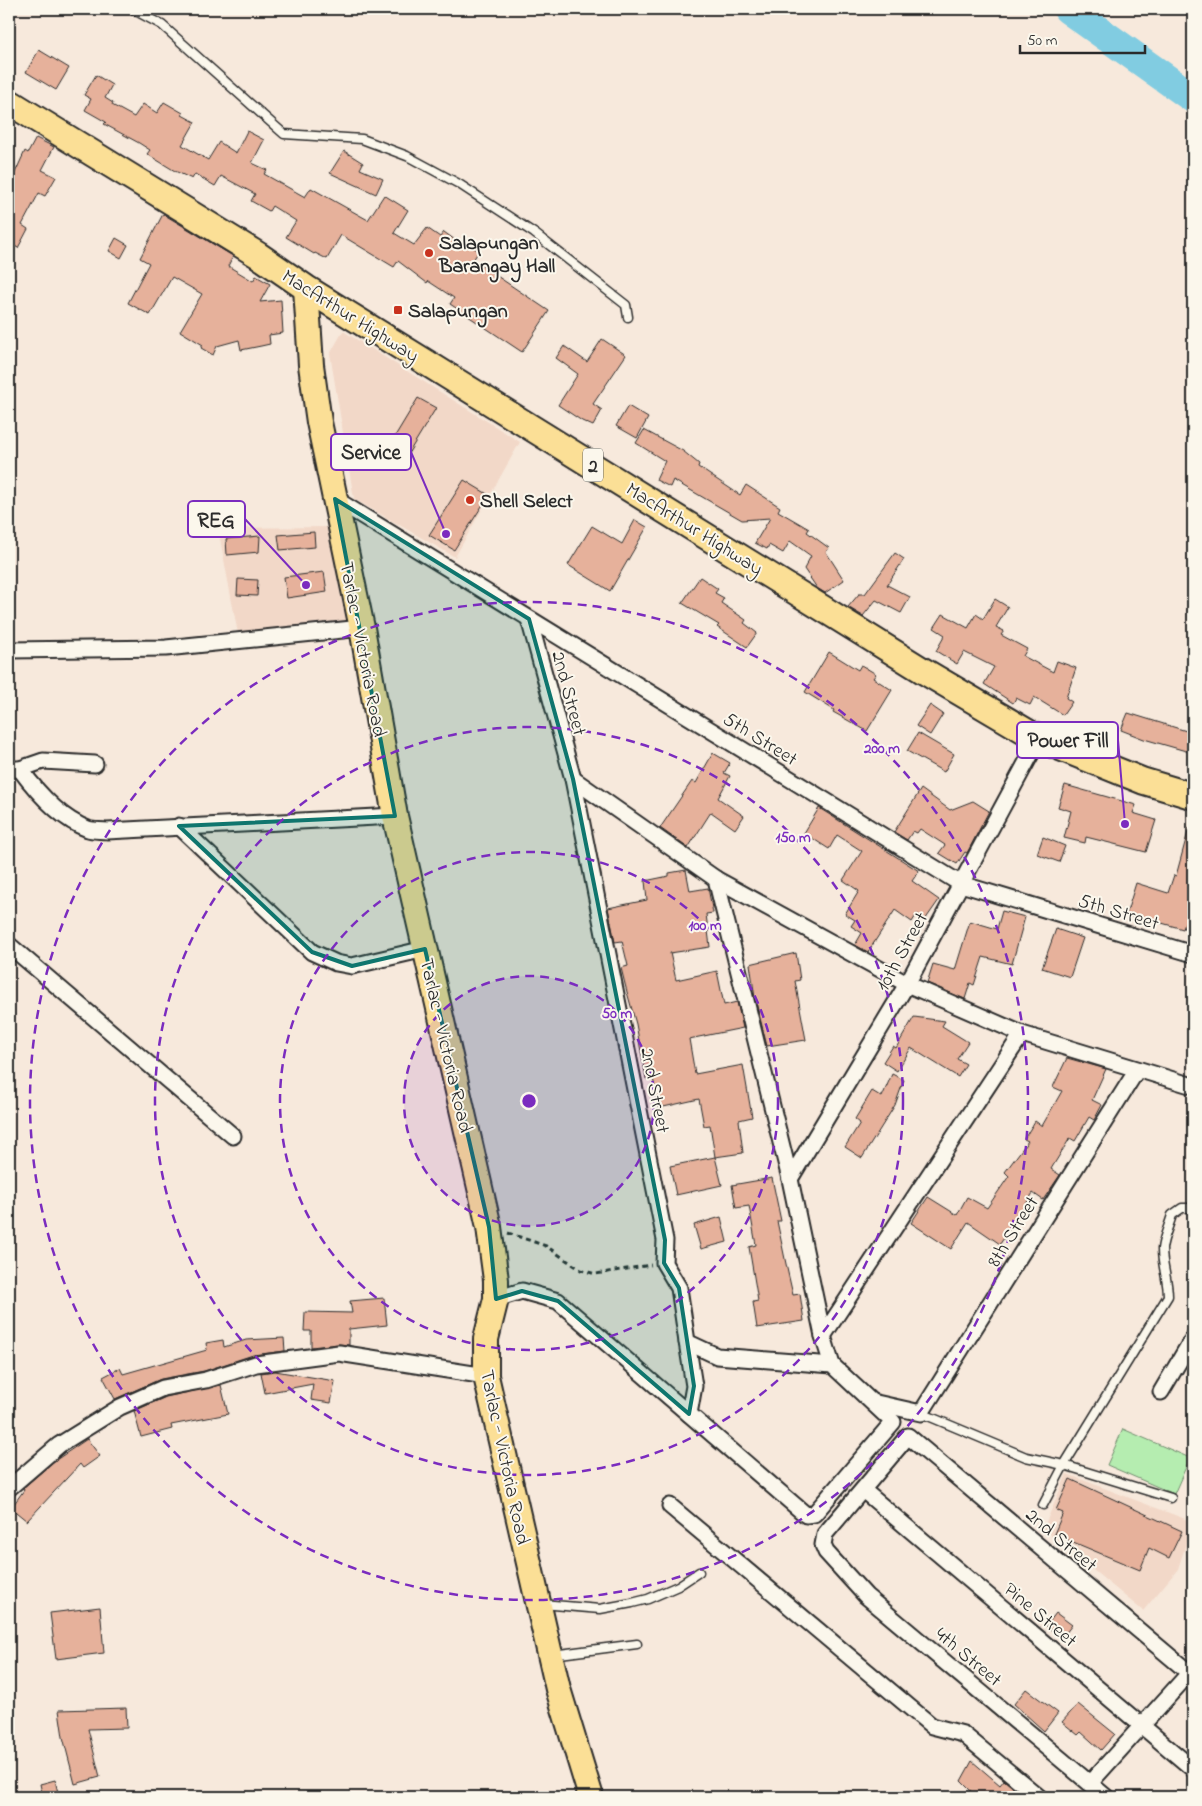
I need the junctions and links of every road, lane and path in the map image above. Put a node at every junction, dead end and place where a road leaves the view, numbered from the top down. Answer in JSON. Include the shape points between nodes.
{"nodes":[{"id":1,"x":132,"y":9,"type":"edge"},
{"id":2,"x":9,"y":102,"type":"edge"},
{"id":3,"x":306,"y":288,"type":"junction"},
{"id":4,"x":628,"y":317,"type":"dead end"},
{"id":5,"x":335,"y":499,"type":"junction"},
{"id":6,"x":529,"y":619,"type":"junction"},
{"id":7,"x":362,"y":628,"type":"junction"},
{"id":8,"x":9,"y":650,"type":"edge"},
{"id":9,"x":1039,"y":739,"type":"junction"},
{"id":10,"x":94,"y":764,"type":"dead end"},
{"id":11,"x":14,"y":769,"type":"edge"},
{"id":12,"x":573,"y":779,"type":"junction"},
{"id":13,"x":1193,"y":796,"type":"edge"},
{"id":14,"x":395,"y":816,"type":"junction"},
{"id":15,"x":179,"y":826,"type":"junction"},
{"id":16,"x":716,"y":879,"type":"junction"},
{"id":17,"x":961,"y":884,"type":"junction"},
{"id":18,"x":9,"y":946,"type":"edge"},
{"id":19,"x":426,"y":949,"type":"junction"},
{"id":20,"x":1193,"y":954,"type":"edge"},
{"id":21,"x":907,"y":984,"type":"junction"},
{"id":22,"x":1022,"y":1034,"type":"junction"},
{"id":23,"x":1137,"y":1070,"type":"junction"},
{"id":24,"x":1193,"y":1086,"type":"edge"},
{"id":25,"x":233,"y":1136,"type":"dead end"},
{"id":26,"x":790,"y":1178,"type":"junction"},
{"id":27,"x":1193,"y":1208,"type":"edge"},
{"id":28,"x":489,"y":1227,"type":"junction"},
{"id":29,"x":664,"y":1263,"type":"junction"},
{"id":30,"x":496,"y":1300,"type":"junction"},
{"id":31,"x":823,"y":1336,"type":"junction"},
{"id":32,"x":687,"y":1342,"type":"junction"},
{"id":33,"x":1191,"y":1348,"type":"edge"},
{"id":34,"x":832,"y":1365,"type":"junction"},
{"id":35,"x":486,"y":1376,"type":"junction"},
{"id":36,"x":1161,"y":1392,"type":"dead end"},
{"id":37,"x":871,"y":1402,"type":"junction"},
{"id":38,"x":921,"y":1413,"type":"junction"},
{"id":39,"x":689,"y":1414,"type":"junction"},
{"id":40,"x":1064,"y":1465,"type":"junction"},
{"id":41,"x":9,"y":1488,"type":"edge"},
{"id":42,"x":863,"y":1490,"type":"junction"},
{"id":43,"x":1171,"y":1498,"type":"dead end"},
{"id":44,"x":1043,"y":1505,"type":"dead end"},
{"id":45,"x":670,"y":1506,"type":"dead end"},
{"id":46,"x":699,"y":1572,"type":"dead end"},
{"id":47,"x":538,"y":1603,"type":"junction"},
{"id":48,"x":637,"y":1644,"type":"dead end"},
{"id":49,"x":550,"y":1656,"type":"junction"},
{"id":50,"x":1192,"y":1673,"type":"edge"},
{"id":51,"x":1143,"y":1726,"type":"junction"},
{"id":52,"x":1193,"y":1769,"type":"edge"},
{"id":53,"x":1090,"y":1783,"type":"junction"},
{"id":54,"x":590,"y":1797,"type":"edge"},
{"id":55,"x":1039,"y":1797,"type":"edge"},
{"id":56,"x":1106,"y":1797,"type":"edge"}],
"edges":[{"from":1,"to":4,"type":"lane","via":[[162,25],[284,134],[362,139],[415,160],[460,184],[534,233],[626,305]]},
{"from":2,"to":3,"type":"highway","name":"MacArthur Highway","number":"2"},
{"from":3,"to":5,"type":"main road","name":"Tarlac - Victoria Road","via":[[315,397]]},
{"from":3,"to":9,"type":"highway","name":"MacArthur Highway","number":"2","via":[[922,670]]},
{"from":5,"to":6,"type":"street","name":"5th Street"},
{"from":5,"to":7,"type":"main road","name":"Tarlac - Victoria Road"},
{"from":6,"to":12,"type":"street","name":"2nd Street"},
{"from":6,"to":17,"type":"street","name":"5th Street"},
{"from":7,"to":8,"type":"street","via":[[166,648]]},
{"from":7,"to":14,"type":"main road","name":"Tarlac - Victoria Road"},
{"from":9,"to":13,"type":"highway","name":"MacArthur Highway","number":"2","via":[[1143,781]]},
{"from":9,"to":17,"type":"street","name":"10th Street"},
{"from":10,"to":11,"type":"street","via":[[43,761]]},
{"from":11,"to":15,"type":"street","via":[[53,806],[88,829],[107,831]]},
{"from":12,"to":16,"type":"street"},
{"from":12,"to":29,"type":"street","name":"2nd Street","via":[[665,1240]]},
{"from":14,"to":15,"type":"street"},
{"from":14,"to":19,"type":"main road","name":"Tarlac - Victoria Road"},
{"from":15,"to":19,"type":"street","via":[[312,952],[352,966]]},
{"from":16,"to":21,"type":"street"},
{"from":16,"to":26,"type":"street"},
{"from":17,"to":20,"type":"street","name":"5th Street"},
{"from":17,"to":21,"type":"street","name":"10th Street"},
{"from":18,"to":25,"type":"street"},
{"from":19,"to":28,"type":"main road","name":"Tarlac - Victoria Road"},
{"from":21,"to":22,"type":"street"},
{"from":21,"to":26,"type":"street","name":"10th Street"},
{"from":22,"to":23,"type":"street"},
{"from":22,"to":31,"type":"street"},
{"from":23,"to":24,"type":"street"},
{"from":23,"to":38,"type":"street","name":"8th Street"},
{"from":26,"to":31,"type":"street"},
{"from":27,"to":40,"type":"lane","via":[[1182,1208],[1172,1215],[1162,1248],[1168,1296]]},
{"from":28,"to":29,"type":"path","via":[[546,1246],[581,1270],[596,1274]]},
{"from":28,"to":30,"type":"main road","name":"Tarlac - Victoria Road"},
{"from":29,"to":32,"type":"street","via":[[678,1288]]},
{"from":30,"to":35,"type":"main road","name":"Tarlac - Victoria Road","via":[[486,1339]]},
{"from":30,"to":39,"type":"street","via":[[522,1291],[558,1301]]},
{"from":31,"to":34,"type":"street"},
{"from":32,"to":34,"type":"street","via":[[717,1356]]},
{"from":32,"to":39,"type":"street","via":[[694,1386]]},
{"from":33,"to":36,"type":"street"},
{"from":34,"to":37,"type":"street"},
{"from":35,"to":41,"type":"street","via":[[339,1353],[256,1364],[206,1380],[163,1388],[120,1407],[59,1445]]},
{"from":35,"to":47,"type":"main road","name":"Tarlac - Victoria Road"},
{"from":37,"to":38,"type":"street"},
{"from":37,"to":39,"type":"street","via":[[893,1422],[814,1514],[806,1515]]},
{"from":38,"to":40,"type":"lane","via":[[1026,1457]]},
{"from":40,"to":43,"type":"lane"},
{"from":40,"to":44,"type":"lane"},
{"from":42,"to":50,"type":"street","name":"2nd Street","via":[[908,1436]]},
{"from":42,"to":51,"type":"street","name":"Pine Street"},
{"from":42,"to":53,"type":"street","name":"4th Street","via":[[825,1534],[823,1545],[826,1552],[866,1596]]},
{"from":45,"to":55,"type":"street","via":[[932,1726],[963,1734]]},
{"from":46,"to":47,"type":"lane","via":[[683,1584],[648,1599],[600,1609]]},
{"from":47,"to":49,"type":"main road","name":"Tarlac - Victoria Road"},
{"from":48,"to":49,"type":"lane"},
{"from":49,"to":54,"type":"main road","name":"Tarlac - Victoria Road"},
{"from":50,"to":51,"type":"street"},
{"from":51,"to":52,"type":"street","name":"Pine Street"},
{"from":51,"to":53,"type":"street"},
{"from":53,"to":56,"type":"street","name":"4th Street"}]}
